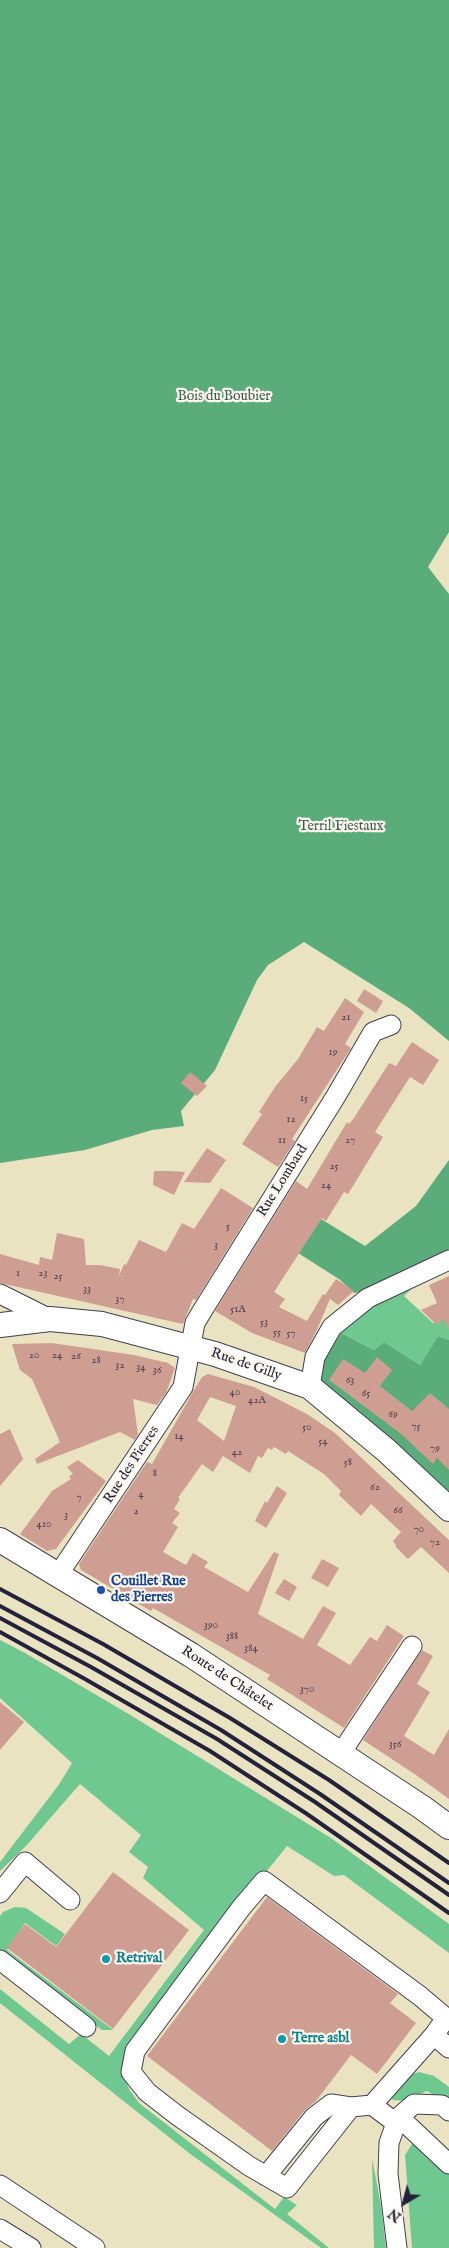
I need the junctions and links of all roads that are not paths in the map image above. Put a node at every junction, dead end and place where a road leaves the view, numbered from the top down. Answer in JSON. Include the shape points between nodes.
{"nodes":[{"id":1,"x":391,"y":1025,"type":"dead end"},
{"id":2,"x":449,"y":1260,"type":"edge"},
{"id":3,"x":0,"y":1294,"type":"edge"},
{"id":4,"x":50,"y":1320,"type":"junction"},
{"id":5,"x":0,"y":1325,"type":"edge"},
{"id":6,"x":192,"y":1348,"type":"junction"},
{"id":7,"x":310,"y":1387,"type":"junction"},
{"id":8,"x":449,"y":1508,"type":"edge"},
{"id":9,"x":0,"y":1540,"type":"edge"},
{"id":10,"x":58,"y":1575,"type":"junction"},
{"id":11,"x":412,"y":1646,"type":"dead end"},
{"id":12,"x":341,"y":1753,"type":"junction"},
{"id":13,"x":449,"y":1827,"type":"edge"},
{"id":14,"x":0,"y":1893,"type":"edge"},
{"id":15,"x":70,"y":1900,"type":"dead end"},
{"id":16,"x":0,"y":1960,"type":"edge"},
{"id":17,"x":86,"y":2028,"type":"dead end"},
{"id":18,"x":434,"y":2035,"type":"junction"},
{"id":19,"x":449,"y":2048,"type":"edge"},
{"id":20,"x":372,"y":2105,"type":"junction"},
{"id":21,"x":449,"y":2111,"type":"edge"},
{"id":22,"x":397,"y":2120,"type":"junction"},
{"id":23,"x":449,"y":2164,"type":"edge"},
{"id":24,"x":0,"y":2185,"type":"edge"},
{"id":25,"x":0,"y":2229,"type":"edge"},
{"id":26,"x":30,"y":2248,"type":"edge"},
{"id":27,"x":96,"y":2248,"type":"edge"},
{"id":28,"x":397,"y":2248,"type":"edge"}],
"edges":[{"from":1,"to":6,"type":"street","name":"Rue Lombard","via":[[373,1032],[195,1323]]},
{"from":2,"to":7,"type":"street","via":[[368,1298],[332,1326],[315,1357]]},
{"from":3,"to":4,"type":"street"},
{"from":4,"to":5,"type":"main road","name":"Rue de Gilly"},
{"from":4,"to":6,"type":"main road","name":"Rue de Gilly","via":[[102,1324]]},
{"from":6,"to":7,"type":"main road","name":"Rue de Gilly"},
{"from":6,"to":10,"type":"street","name":"Rue des Pierres","via":[[183,1387]]},
{"from":7,"to":8,"type":"main road","name":"Rue de Gilly"},
{"from":9,"to":10,"type":"main road","name":"Route de Châtelet"},
{"from":10,"to":12,"type":"main road","name":"Route de Châtelet","via":[[191,1655]]},
{"from":11,"to":12,"type":"street"},
{"from":12,"to":13,"type":"main road","name":"Route de Châtelet"},
{"from":14,"to":15,"type":"street","via":[[25,1862]]},
{"from":16,"to":17,"type":"street"},
{"from":18,"to":19,"type":"street"},
{"from":18,"to":20,"type":"street"},
{"from":18,"to":20,"type":"street","via":[[446,2018],[264,1881],[135,2052],[131,2072],[147,2092],[288,2188],[351,2106]]},
{"from":20,"to":22,"type":"street"},
{"from":21,"to":22,"type":"street","via":[[442,2105],[414,2104]]},
{"from":22,"to":23,"type":"street"},
{"from":22,"to":28,"type":"street","via":[[389,2143],[388,2174]]},
{"from":24,"to":27,"type":"street"},
{"from":25,"to":26,"type":"street"}]}
